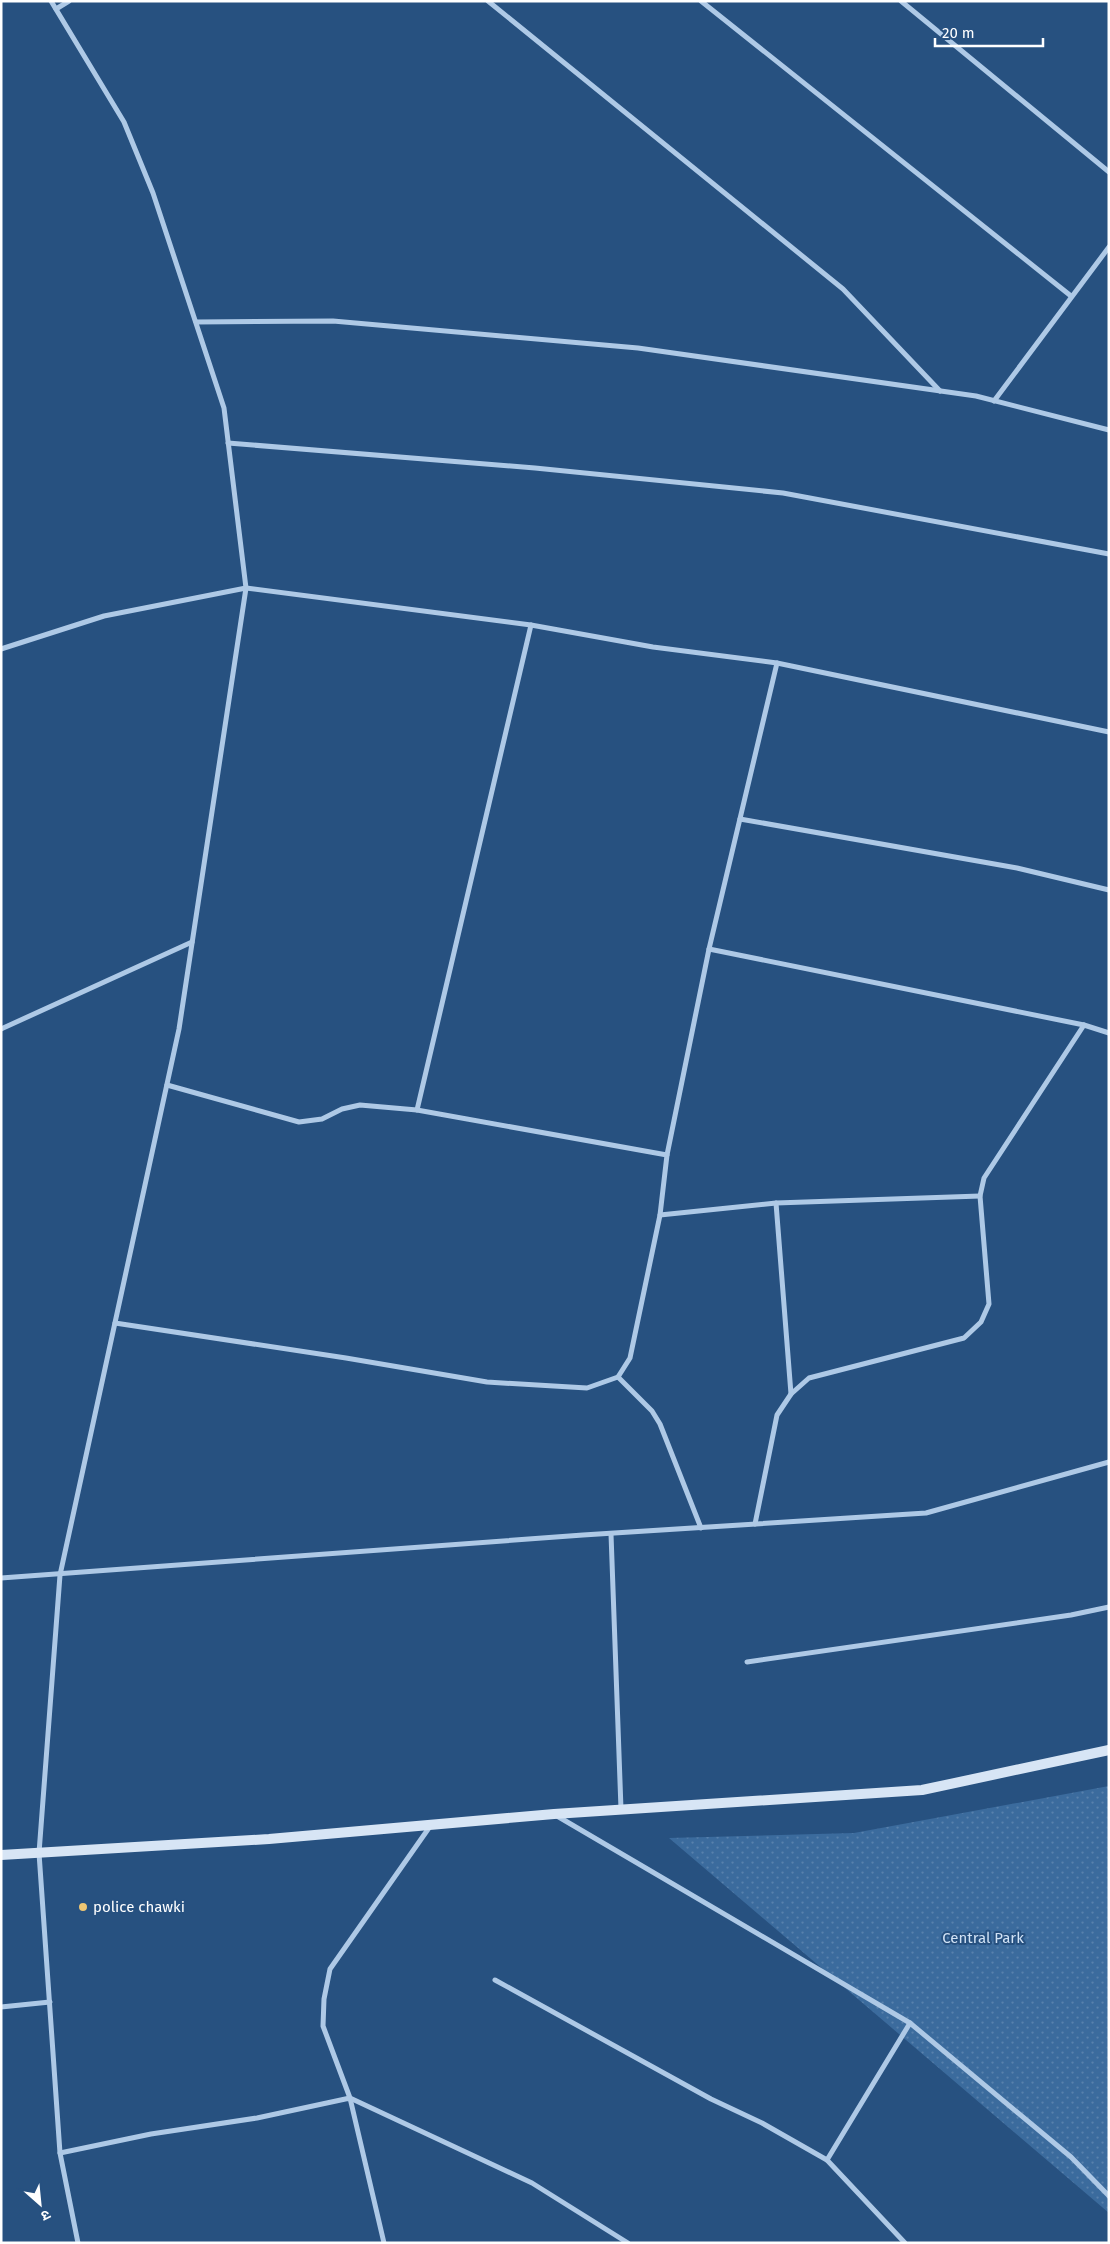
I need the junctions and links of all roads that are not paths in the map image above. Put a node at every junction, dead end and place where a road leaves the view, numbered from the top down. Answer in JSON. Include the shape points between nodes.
{"nodes":[{"id":1,"x":51,"y":1,"type":"edge"},
{"id":2,"x":69,"y":1,"type":"edge"},
{"id":3,"x":488,"y":1,"type":"edge"},
{"id":4,"x":701,"y":1,"type":"edge"},
{"id":5,"x":901,"y":1,"type":"edge"},
{"id":6,"x":56,"y":9,"type":"junction"},
{"id":7,"x":1109,"y":172,"type":"edge"},
{"id":8,"x":1109,"y":247,"type":"edge"},
{"id":9,"x":1071,"y":296,"type":"junction"},
{"id":10,"x":196,"y":322,"type":"junction"},
{"id":11,"x":940,"y":391,"type":"junction"},
{"id":12,"x":994,"y":401,"type":"junction"},
{"id":13,"x":1109,"y":430,"type":"edge"},
{"id":14,"x":228,"y":443,"type":"junction"},
{"id":15,"x":1109,"y":554,"type":"edge"},
{"id":16,"x":246,"y":588,"type":"junction"},
{"id":17,"x":531,"y":625,"type":"junction"},
{"id":18,"x":1,"y":649,"type":"edge"},
{"id":19,"x":777,"y":663,"type":"junction"},
{"id":20,"x":1109,"y":732,"type":"edge"},
{"id":21,"x":740,"y":819,"type":"junction"},
{"id":22,"x":1109,"y":890,"type":"edge"},
{"id":23,"x":192,"y":942,"type":"junction"},
{"id":24,"x":709,"y":949,"type":"junction"},
{"id":25,"x":1084,"y":1025,"type":"junction"},
{"id":26,"x":1,"y":1029,"type":"edge"},
{"id":27,"x":1109,"y":1033,"type":"edge"},
{"id":28,"x":167,"y":1085,"type":"junction"},
{"id":29,"x":417,"y":1110,"type":"junction"},
{"id":30,"x":667,"y":1154,"type":"junction"},
{"id":31,"x":980,"y":1196,"type":"junction"},
{"id":32,"x":776,"y":1203,"type":"junction"},
{"id":33,"x":660,"y":1215,"type":"junction"},
{"id":34,"x":115,"y":1323,"type":"junction"},
{"id":35,"x":618,"y":1377,"type":"junction"},
{"id":36,"x":791,"y":1394,"type":"junction"},
{"id":37,"x":1109,"y":1462,"type":"edge"},
{"id":38,"x":755,"y":1524,"type":"junction"},
{"id":39,"x":701,"y":1528,"type":"junction"},
{"id":40,"x":611,"y":1534,"type":"junction"},
{"id":41,"x":60,"y":1575,"type":"junction"},
{"id":42,"x":1,"y":1578,"type":"edge"},
{"id":43,"x":1109,"y":1606,"type":"edge"},
{"id":44,"x":747,"y":1662,"type":"dead end"},
{"id":45,"x":1109,"y":1750,"type":"edge"},
{"id":46,"x":620,"y":1810,"type":"junction"},
{"id":47,"x":554,"y":1814,"type":"junction"},
{"id":48,"x":432,"y":1824,"type":"junction"},
{"id":49,"x":39,"y":1853,"type":"junction"},
{"id":50,"x":1,"y":1855,"type":"edge"},
{"id":51,"x":495,"y":1980,"type":"dead end"},
{"id":52,"x":50,"y":2002,"type":"junction"},
{"id":53,"x":1,"y":2007,"type":"edge"},
{"id":54,"x":910,"y":2023,"type":"junction"},
{"id":55,"x":350,"y":2098,"type":"junction"},
{"id":56,"x":60,"y":2153,"type":"junction"},
{"id":57,"x":827,"y":2160,"type":"junction"},
{"id":58,"x":1109,"y":2196,"type":"edge"},
{"id":59,"x":78,"y":2243,"type":"edge"},
{"id":60,"x":384,"y":2243,"type":"edge"},
{"id":61,"x":628,"y":2243,"type":"edge"},
{"id":62,"x":905,"y":2243,"type":"edge"}],
"edges":[{"from":1,"to":6,"type":"street"},
{"from":2,"to":6,"type":"street"},
{"from":3,"to":11,"type":"street","via":[[843,289]]},
{"from":4,"to":9,"type":"street"},
{"from":5,"to":7,"type":"street"},
{"from":6,"to":10,"type":"street","via":[[124,122],[153,193]]},
{"from":8,"to":9,"type":"street"},
{"from":9,"to":12,"type":"street"},
{"from":10,"to":11,"type":"street","via":[[334,321],[638,348]]},
{"from":10,"to":14,"type":"street","via":[[224,408]]},
{"from":11,"to":12,"type":"street"},
{"from":12,"to":13,"type":"street"},
{"from":14,"to":15,"type":"street","via":[[535,468],[783,493]]},
{"from":14,"to":16,"type":"street"},
{"from":16,"to":17,"type":"street"},
{"from":16,"to":18,"type":"street","via":[[104,616]]},
{"from":16,"to":23,"type":"street"},
{"from":17,"to":19,"type":"street","via":[[652,647]]},
{"from":17,"to":29,"type":"street"},
{"from":19,"to":20,"type":"street"},
{"from":19,"to":21,"type":"street"},
{"from":21,"to":22,"type":"street","via":[[1017,868]]},
{"from":21,"to":24,"type":"street"},
{"from":23,"to":26,"type":"street"},
{"from":23,"to":28,"type":"street"},
{"from":24,"to":25,"type":"street"},
{"from":24,"to":30,"type":"street"},
{"from":25,"to":27,"type":"street"},
{"from":25,"to":31,"type":"street","via":[[984,1178]]},
{"from":28,"to":29,"type":"street","via":[[299,1122],[322,1120],[342,1109],[360,1105]]},
{"from":28,"to":34,"type":"street"},
{"from":29,"to":30,"type":"street"},
{"from":30,"to":33,"type":"street"},
{"from":31,"to":32,"type":"street"},
{"from":31,"to":36,"type":"street","via":[[989,1304],[974,1330],[964,1338],[809,1378]]},
{"from":32,"to":33,"type":"street"},
{"from":32,"to":36,"type":"street"},
{"from":33,"to":35,"type":"street","via":[[630,1358]]},
{"from":34,"to":35,"type":"street","via":[[487,1382],[587,1388]]},
{"from":34,"to":41,"type":"street"},
{"from":35,"to":39,"type":"street","via":[[652,1411],[660,1424]]},
{"from":36,"to":38,"type":"street","via":[[777,1414]]},
{"from":37,"to":38,"type":"street","via":[[926,1513]]},
{"from":38,"to":39,"type":"street"},
{"from":39,"to":40,"type":"street"},
{"from":40,"to":41,"type":"street"},
{"from":40,"to":46,"type":"street"},
{"from":41,"to":42,"type":"street"},
{"from":41,"to":49,"type":"street"},
{"from":43,"to":44,"type":"street","via":[[1071,1615]]},
{"from":45,"to":46,"type":"street","via":[[922,1790]]},
{"from":46,"to":47,"type":"street"},
{"from":47,"to":48,"type":"street"},
{"from":47,"to":54,"type":"street"},
{"from":48,"to":49,"type":"street","via":[[269,1839]]},
{"from":48,"to":55,"type":"street","via":[[330,1969],[323,2026]]},
{"from":49,"to":50,"type":"street"},
{"from":49,"to":52,"type":"street"},
{"from":51,"to":57,"type":"street"},
{"from":52,"to":53,"type":"street"},
{"from":52,"to":56,"type":"street"},
{"from":54,"to":57,"type":"street"},
{"from":54,"to":58,"type":"street","via":[[1071,2157]]},
{"from":55,"to":56,"type":"street"},
{"from":55,"to":60,"type":"street"},
{"from":55,"to":61,"type":"street","via":[[532,2183]]},
{"from":56,"to":59,"type":"street"},
{"from":57,"to":62,"type":"street"}]}
